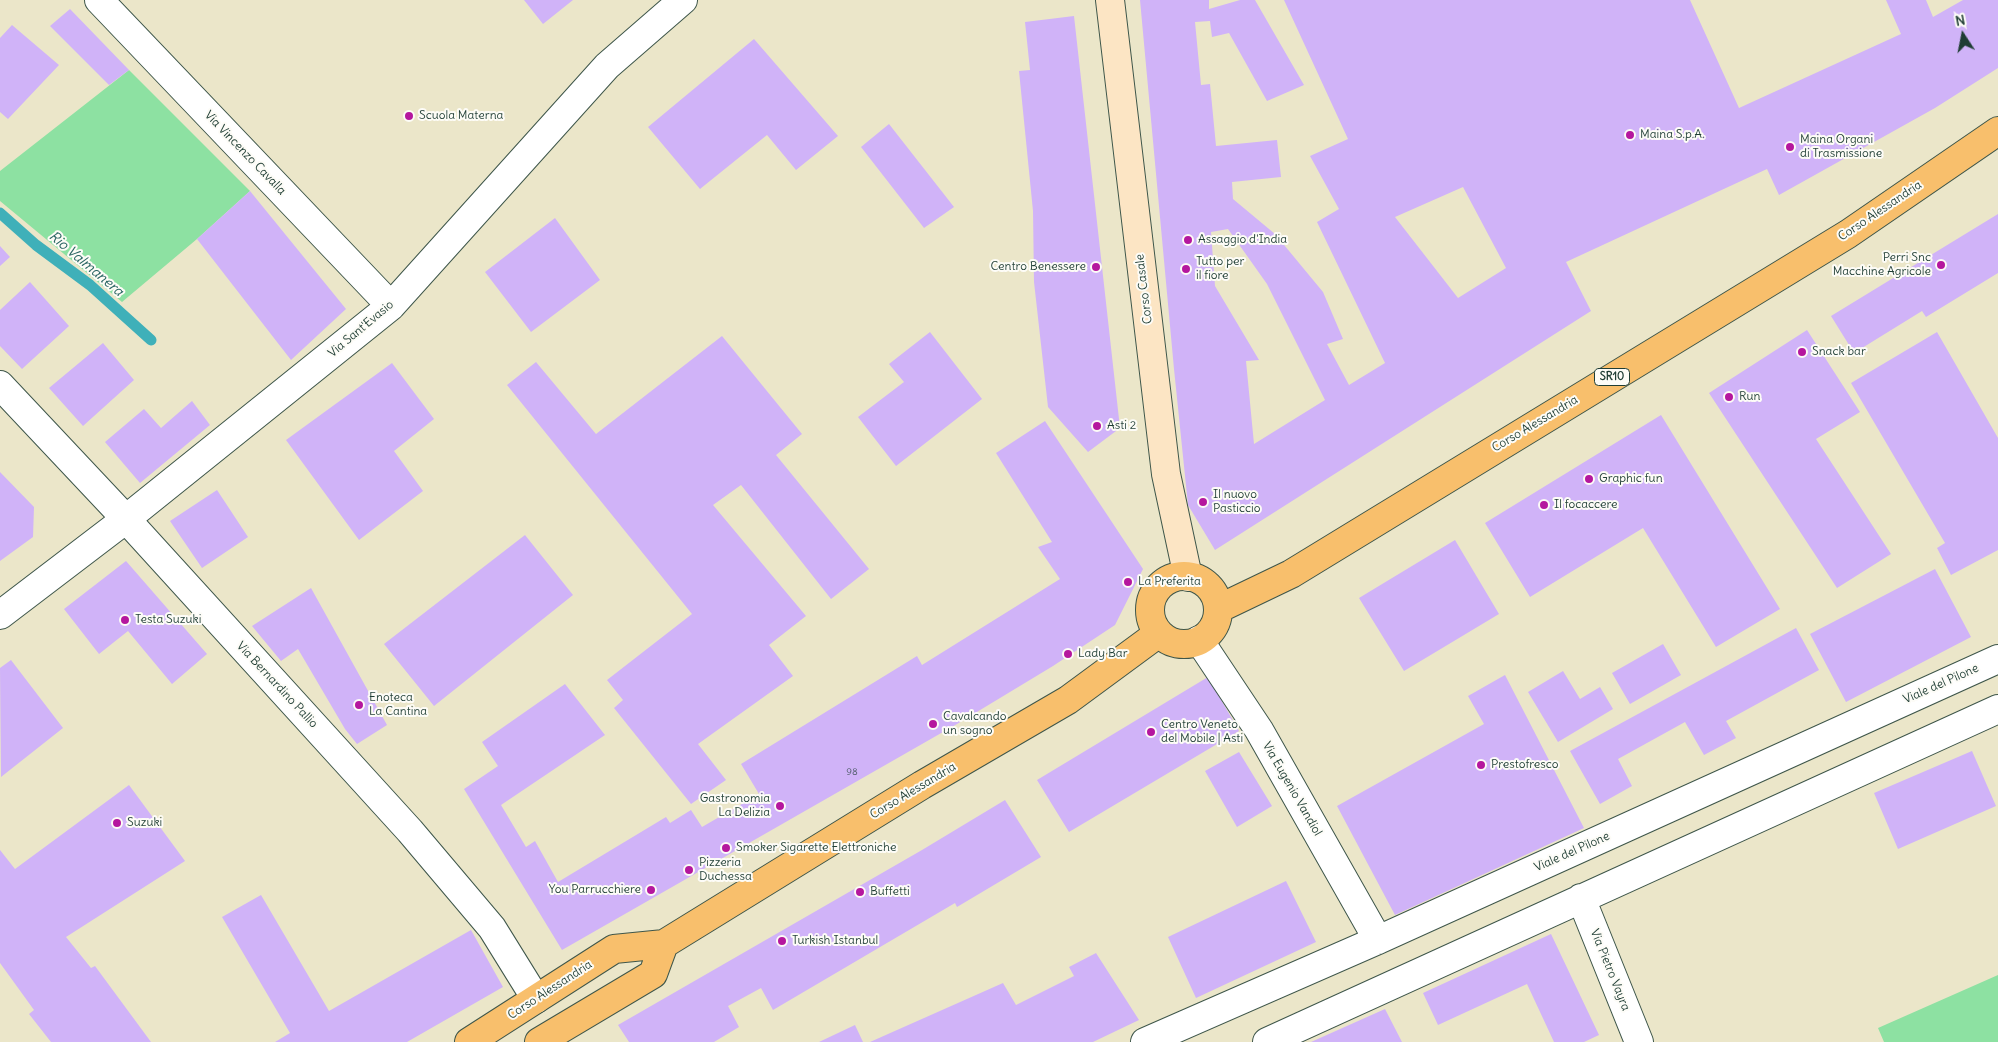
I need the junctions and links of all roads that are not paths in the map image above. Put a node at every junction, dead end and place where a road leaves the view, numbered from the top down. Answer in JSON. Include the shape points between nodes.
{"nodes":[{"id":1,"x":99,"y":0,"type":"edge"},
{"id":2,"x":683,"y":0,"type":"edge"},
{"id":3,"x":1110,"y":0,"type":"edge"},
{"id":4,"x":1998,"y":131,"type":"edge"},
{"id":5,"x":391,"y":306,"type":"junction"},
{"id":6,"x":0,"y":386,"type":"edge"},
{"id":7,"x":126,"y":519,"type":"junction"},
{"id":8,"x":1188,"y":577,"type":"junction"},
{"id":9,"x":1218,"y":609,"type":"junction"},
{"id":10,"x":0,"y":615,"type":"edge"},
{"id":11,"x":1159,"y":633,"type":"junction"},
{"id":12,"x":1199,"y":640,"type":"junction"},
{"id":13,"x":1998,"y":658,"type":"edge"},
{"id":14,"x":1998,"y":709,"type":"edge"},
{"id":15,"x":1581,"y":898,"type":"junction"},
{"id":16,"x":1378,"y":940,"type":"junction"},
{"id":17,"x":664,"y":944,"type":"junction"},
{"id":18,"x":536,"y":999,"type":"junction"},
{"id":19,"x":555,"y":1038,"type":"edge"},
{"id":20,"x":469,"y":1042,"type":"edge"},
{"id":21,"x":1145,"y":1042,"type":"edge"},
{"id":22,"x":1267,"y":1042,"type":"edge"},
{"id":23,"x":1639,"y":1042,"type":"edge"}],
"edges":[{"from":1,"to":5,"type":"street","name":"Via Vincenzo Cavalla"},
{"from":2,"to":5,"type":"street","name":"Via Sant'Evasio","via":[[607,66]]},
{"from":3,"to":8,"type":"street","name":"Corso Casale","via":[[1166,474]]},
{"from":4,"to":9,"type":"main road","name":"Corso Alessandria","number":"SR10","via":[[1848,234],[1291,574]]},
{"from":5,"to":7,"type":"street","name":"Via Sant'Evasio"},
{"from":6,"to":7,"type":"street","name":"Via Bernardino Pallio"},
{"from":7,"to":10,"type":"street","name":"Via Sant'Evasio"},
{"from":7,"to":18,"type":"street","name":"Via Bernardino Pallio","via":[[410,831],[492,928]]},
{"from":8,"to":9,"type":"main road","via":[[1206,584]]},
{"from":8,"to":11,"type":"main road","via":[[1176,577],[1157,590],[1150,612]]},
{"from":9,"to":12,"type":"main road","via":[[1213,627]]},
{"from":11,"to":12,"type":"main road","via":[[1178,643],[1189,644]]},
{"from":11,"to":17,"type":"main road","name":"Corso Alessandria","via":[[1068,700],[922,785]]},
{"from":12,"to":16,"type":"street","name":"Via Eugenio Vandiol","via":[[1259,730]]},
{"from":13,"to":16,"type":"street","name":"Viale del Pilone"},
{"from":14,"to":15,"type":"street"},
{"from":15,"to":22,"type":"street"},
{"from":15,"to":23,"type":"street","name":"Via Pietro Vayra"},
{"from":16,"to":21,"type":"street","name":"Viale del Pilone"},
{"from":17,"to":18,"type":"main road","name":"Corso Alessandria","via":[[614,949]]},
{"from":17,"to":19,"type":"main road","via":[[653,974]]},
{"from":18,"to":20,"type":"main road","name":"Corso Alessandria"}]}
